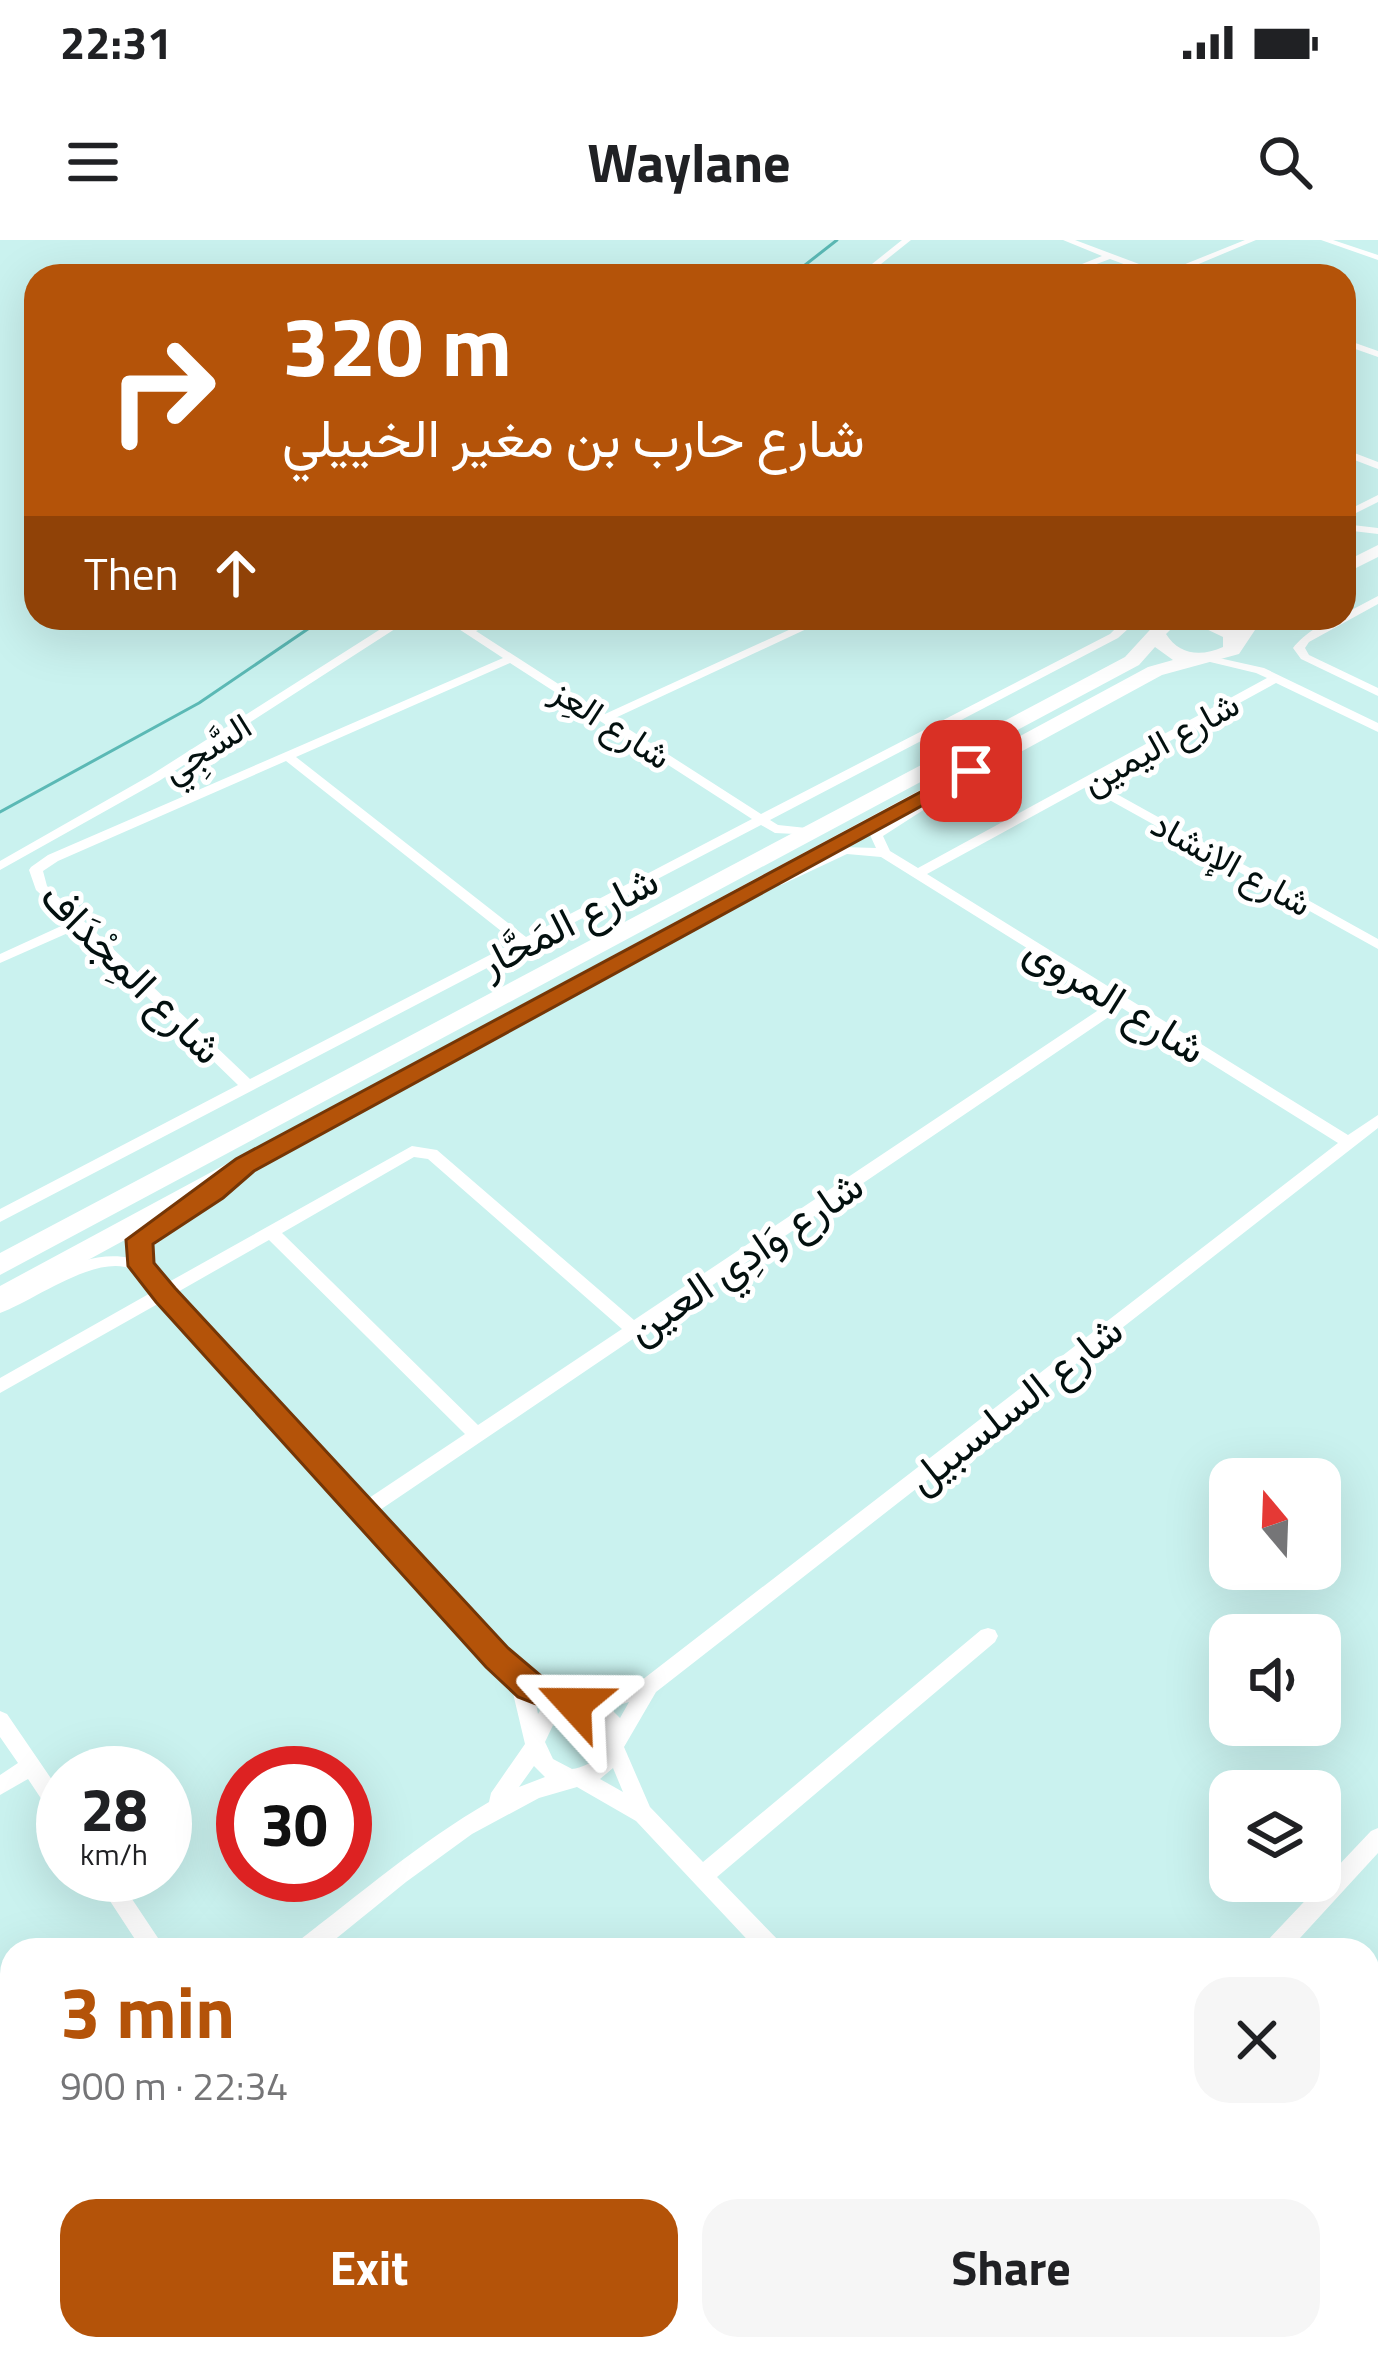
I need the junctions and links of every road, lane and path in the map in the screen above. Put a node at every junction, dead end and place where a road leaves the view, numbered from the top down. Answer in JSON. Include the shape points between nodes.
{"nodes":[{"id":1,"x":907,"y":240,"type":"edge"},
{"id":2,"x":1067,"y":240,"type":"edge"},
{"id":3,"x":1252,"y":240,"type":"edge"},
{"id":4,"x":1325,"y":240,"type":"edge"},
{"id":5,"x":1110,"y":256,"type":"junction"},
{"id":6,"x":1378,"y":258,"type":"edge"},
{"id":7,"x":876,"y":264,"type":"edge"},
{"id":8,"x":1088,"y":264,"type":"edge"},
{"id":9,"x":1132,"y":264,"type":"edge"},
{"id":10,"x":1193,"y":264,"type":"edge"},
{"id":11,"x":1378,"y":498,"type":"edge"},
{"id":12,"x":1356,"y":522,"type":"edge"},
{"id":13,"x":387,"y":630,"type":"edge"},
{"id":14,"x":470,"y":630,"type":"edge"},
{"id":15,"x":798,"y":630,"type":"edge"},
{"id":16,"x":1121,"y":630,"type":"edge"},
{"id":17,"x":1152,"y":630,"type":"edge"},
{"id":18,"x":1154,"y":630,"type":"edge"},
{"id":19,"x":1222,"y":630,"type":"edge"},
{"id":20,"x":1240,"y":630,"type":"edge"},
{"id":21,"x":1323,"y":630,"type":"edge"},
{"id":22,"x":1235,"y":643,"type":"junction"},
{"id":23,"x":513,"y":658,"type":"junction"},
{"id":24,"x":1203,"y":659,"type":"junction"},
{"id":25,"x":1260,"y":670,"type":"junction"},
{"id":26,"x":1276,"y":678,"type":"junction"},
{"id":27,"x":1378,"y":692,"type":"edge"},
{"id":28,"x":1378,"y":709,"type":"edge"},
{"id":29,"x":605,"y":718,"type":"junction"},
{"id":30,"x":1360,"y":719,"type":"junction"},
{"id":31,"x":1378,"y":728,"type":"edge"},
{"id":32,"x":288,"y":758,"type":"junction"},
{"id":33,"x":155,"y":778,"type":"junction"},
{"id":34,"x":1086,"y":782,"type":"junction"},
{"id":35,"x":934,"y":790,"type":"junction"},
{"id":36,"x":184,"y":802,"type":"junction"},
{"id":37,"x":760,"y":820,"type":"junction"},
{"id":38,"x":776,"y":839,"type":"junction"},
{"id":39,"x":884,"y":853,"type":"junction"},
{"id":40,"x":0,"y":866,"type":"edge"},
{"id":41,"x":917,"y":874,"type":"junction"},
{"id":42,"x":752,"y":887,"type":"junction"},
{"id":43,"x":80,"y":923,"type":"junction"},
{"id":44,"x":524,"y":942,"type":"junction"},
{"id":45,"x":1378,"y":945,"type":"edge"},
{"id":46,"x":0,"y":959,"type":"edge"},
{"id":47,"x":1122,"y":1001,"type":"junction"},
{"id":48,"x":248,"y":1086,"type":"junction"},
{"id":49,"x":1378,"y":1120,"type":"edge"},
{"id":50,"x":1349,"y":1143,"type":"junction"},
{"id":51,"x":245,"y":1165,"type":"junction"},
{"id":52,"x":0,"y":1216,"type":"edge"},
{"id":53,"x":272,"y":1233,"type":"junction"},
{"id":54,"x":0,"y":1265,"type":"edge"},
{"id":55,"x":141,"y":1266,"type":"junction"},
{"id":56,"x":165,"y":1295,"type":"junction"},
{"id":57,"x":0,"y":1298,"type":"edge"},
{"id":58,"x":0,"y":1307,"type":"edge"},
{"id":59,"x":634,"y":1330,"type":"junction"},
{"id":60,"x":0,"y":1386,"type":"edge"},
{"id":61,"x":477,"y":1435,"type":"junction"},
{"id":62,"x":365,"y":1510,"type":"junction"},
{"id":63,"x":988,"y":1636,"type":"dead end"},
{"id":64,"x":517,"y":1678,"type":"junction"},
{"id":65,"x":649,"y":1686,"type":"junction"},
{"id":66,"x":577,"y":1704,"type":"junction"},
{"id":67,"x":0,"y":1720,"type":"edge"},
{"id":68,"x":536,"y":1743,"type":"junction"},
{"id":69,"x":616,"y":1746,"type":"junction"},
{"id":70,"x":31,"y":1766,"type":"junction"},
{"id":71,"x":36,"y":1774,"type":"edge"},
{"id":72,"x":574,"y":1778,"type":"junction"},
{"id":73,"x":0,"y":1786,"type":"edge"},
{"id":74,"x":490,"y":1810,"type":"junction"},
{"id":75,"x":644,"y":1814,"type":"junction"},
{"id":76,"x":1378,"y":1838,"type":"edge"},
{"id":77,"x":703,"y":1876,"type":"junction"},
{"id":78,"x":122,"y":1902,"type":"edge"},
{"id":79,"x":147,"y":1938,"type":"edge"},
{"id":80,"x":320,"y":1938,"type":"edge"},
{"id":81,"x":761,"y":1938,"type":"edge"},
{"id":82,"x":1285,"y":1938,"type":"edge"}],
"edges":[{"from":1,"to":7,"type":"street"},
{"from":2,"to":5,"type":"street"},
{"from":3,"to":10,"type":"street"},
{"from":4,"to":6,"type":"street"},
{"from":5,"to":8,"type":"street"},
{"from":5,"to":9,"type":"street"},
{"from":11,"to":12,"type":"street"},
{"from":13,"to":33,"type":"street","name":"السَّجِي"},
{"from":14,"to":23,"type":"street","name":"شارع العِز"},
{"from":15,"to":29,"type":"street"},
{"from":16,"to":37,"type":"street","name":"شارع المَحَّار"},
{"from":17,"to":38,"type":"main road","via":[[1132,661],[812,832]]},
{"from":18,"to":24,"type":"main road","via":[[1164,648]]},
{"from":19,"to":22,"type":"main road"},
{"from":20,"to":22,"type":"main road"},
{"from":21,"to":27,"type":"street","via":[[1299,648]]},
{"from":22,"to":24,"type":"main road","via":[[1227,654]]},
{"from":22,"to":25,"type":"street"},
{"from":23,"to":29,"type":"street","name":"شارع العِز"},
{"from":23,"to":32,"type":"street","name":"شارع المِجْدَاف"},
{"from":24,"to":25,"type":"street"},
{"from":24,"to":35,"type":"main road","via":[[1154,671]]},
{"from":25,"to":26,"type":"street"},
{"from":26,"to":30,"type":"street"},
{"from":26,"to":34,"type":"street","name":"شارع اليمين"},
{"from":28,"to":30,"type":"street"},
{"from":29,"to":37,"type":"street","name":"شارع العِز"},
{"from":30,"to":31,"type":"street"},
{"from":32,"to":36,"type":"street","name":"شارع المِجْدَاف"},
{"from":32,"to":44,"type":"street"},
{"from":33,"to":36,"type":"street"},
{"from":33,"to":40,"type":"street","name":"السَّجِي"},
{"from":34,"to":41,"type":"street","name":"شارع اليمين"},
{"from":34,"to":45,"type":"street","name":"شارع الإنشاد"},
{"from":35,"to":39,"type":"street","via":[[880,831],[875,840]]},
{"from":35,"to":42,"type":"main road"},
{"from":36,"to":43,"type":"street","name":"شارع المِجْدَاف","via":[[36,870],[37,883]]},
{"from":37,"to":38,"type":"street","name":"شارع العِز"},
{"from":37,"to":44,"type":"street","name":"شارع المَحَّار"},
{"from":38,"to":54,"type":"main road"},
{"from":39,"to":41,"type":"street","name":"شارع المروى"},
{"from":39,"to":42,"type":"street","via":[[845,850]]},
{"from":41,"to":47,"type":"street","name":"شارع المروى"},
{"from":42,"to":51,"type":"main road"},
{"from":43,"to":46,"type":"street"},
{"from":43,"to":48,"type":"street","name":"شارع المِجْدَاف"},
{"from":44,"to":48,"type":"street","name":"شارع المَحَّار"},
{"from":47,"to":50,"type":"street","name":"شارع المروى"},
{"from":47,"to":59,"type":"street","name":"شارع وَادِي العين"},
{"from":48,"to":52,"type":"street","name":"شارع المَحَّار"},
{"from":49,"to":50,"type":"street","name":"شارع السلسبيل"},
{"from":50,"to":65,"type":"street","name":"شارع السلسبيل"},
{"from":51,"to":55,"type":"street","via":[[145,1233],[136,1248]]},
{"from":51,"to":57,"type":"main road"},
{"from":53,"to":56,"type":"street"},
{"from":53,"to":59,"type":"street","via":[[412,1151],[432,1154]]},
{"from":53,"to":61,"type":"street"},
{"from":55,"to":56,"type":"street"},
{"from":55,"to":58,"type":"street","via":[[95,1261]]},
{"from":56,"to":60,"type":"street"},
{"from":56,"to":62,"type":"street"},
{"from":59,"to":61,"type":"street","name":"شارع وَادِي العين"},
{"from":61,"to":62,"type":"street","name":"شارع وَادِي العين"},
{"from":62,"to":64,"type":"street"},
{"from":63,"to":77,"type":"street"},
{"from":64,"to":66,"type":"street"},
{"from":64,"to":68,"type":"street"},
{"from":65,"to":66,"type":"street","name":"شارع السلسبيل"},
{"from":65,"to":69,"type":"street","name":"شارع السلسبيل"},
{"from":66,"to":68,"type":"street","via":[[548,1715]]},
{"from":66,"to":69,"type":"street","via":[[611,1721]]},
{"from":67,"to":70,"type":"street"},
{"from":68,"to":72,"type":"street","via":[[551,1771]]},
{"from":68,"to":74,"type":"street"},
{"from":69,"to":72,"type":"street","via":[[602,1768]]},
{"from":69,"to":75,"type":"street"},
{"from":70,"to":71,"type":"street"},
{"from":70,"to":73,"type":"street"},
{"from":72,"to":74,"type":"street"},
{"from":72,"to":75,"type":"street"},
{"from":74,"to":80,"type":"street"},
{"from":75,"to":77,"type":"street"},
{"from":76,"to":82,"type":"street"},
{"from":77,"to":81,"type":"street"},
{"from":78,"to":79,"type":"street"}]}
